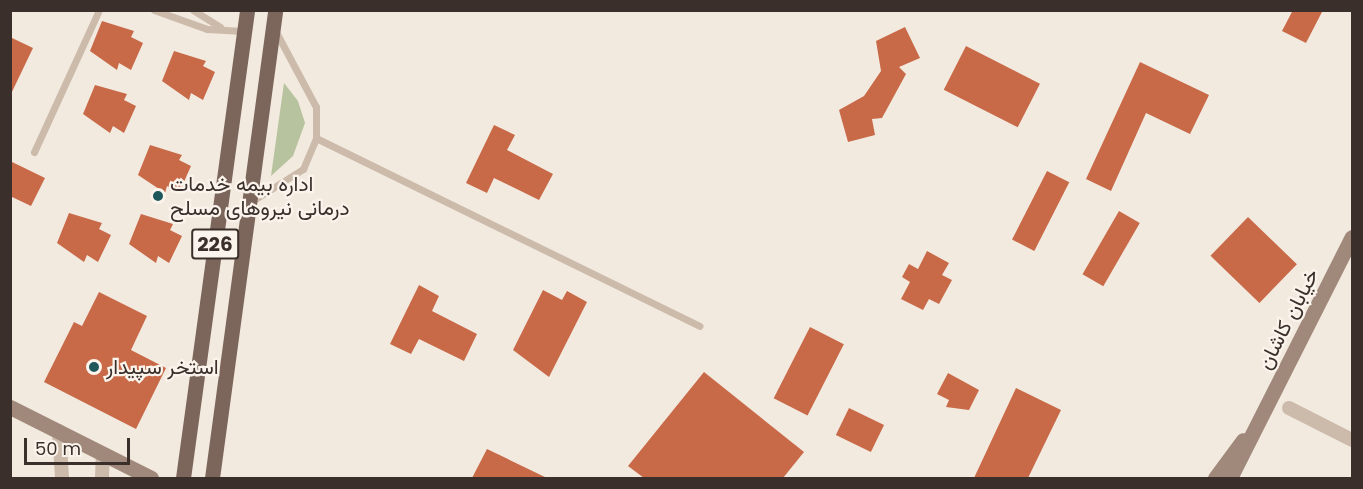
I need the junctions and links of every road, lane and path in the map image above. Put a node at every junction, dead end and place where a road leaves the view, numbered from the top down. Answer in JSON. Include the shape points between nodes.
{"nodes":[{"id":1,"x":99,"y":10,"type":"edge"},
{"id":2,"x":154,"y":10,"type":"edge"},
{"id":3,"x":191,"y":10,"type":"edge"},
{"id":4,"x":275,"y":10,"type":"edge"},
{"id":5,"x":185,"y":20,"type":"junction"},
{"id":6,"x":247,"y":22,"type":"edge"},
{"id":7,"x":220,"y":27,"type":"junction"},
{"id":8,"x":273,"y":27,"type":"junction"},
{"id":9,"x":316,"y":138,"type":"junction"},
{"id":10,"x":34,"y":152,"type":"dead end"},
{"id":11,"x":247,"y":205,"type":"junction"},
{"id":12,"x":1353,"y":237,"type":"edge"},
{"id":13,"x":699,"y":326,"type":"dead end"},
{"id":14,"x":10,"y":407,"type":"edge"},
{"id":15,"x":1289,"y":408,"type":"dead end"},
{"id":16,"x":1260,"y":419,"type":"junction"},
{"id":17,"x":59,"y":431,"type":"junction"},
{"id":18,"x":1353,"y":440,"type":"edge"},
{"id":19,"x":103,"y":454,"type":"junction"},
{"id":20,"x":62,"y":478,"type":"edge"},
{"id":21,"x":102,"y":478,"type":"edge"},
{"id":22,"x":151,"y":478,"type":"edge"},
{"id":23,"x":183,"y":478,"type":"edge"},
{"id":24,"x":212,"y":478,"type":"edge"},
{"id":25,"x":1215,"y":478,"type":"edge"},
{"id":26,"x":1230,"y":478,"type":"edge"}],
"edges":[{"from":1,"to":10,"type":"lane"},
{"from":2,"to":5,"type":"lane"},
{"from":3,"to":5,"type":"lane"},
{"from":3,"to":7,"type":"lane"},
{"from":4,"to":8,"type":"main road","number":"226"},
{"from":5,"to":7,"type":"lane","via":[[207,29]]},
{"from":6,"to":7,"type":"lane"},
{"from":6,"to":8,"type":"main road","via":[[261,12]]},
{"from":6,"to":23,"type":"main road","number":"226"},
{"from":8,"to":9,"type":"lane","via":[[316,107]]},
{"from":8,"to":11,"type":"main road","number":"226"},
{"from":9,"to":11,"type":"lane","via":[[303,169]]},
{"from":9,"to":13,"type":"lane"},
{"from":11,"to":24,"type":"main road","number":"226"},
{"from":12,"to":16,"type":"street","name":"خیابان کاشان"},
{"from":14,"to":17,"type":"street"},
{"from":15,"to":18,"type":"street"},
{"from":16,"to":25,"type":"street","name":"خیابان کاشان"},
{"from":16,"to":26,"type":"street","name":"خیابان کاشان"},
{"from":17,"to":19,"type":"street"},
{"from":17,"to":20,"type":"street"},
{"from":19,"to":21,"type":"street"},
{"from":19,"to":22,"type":"street"}]}
